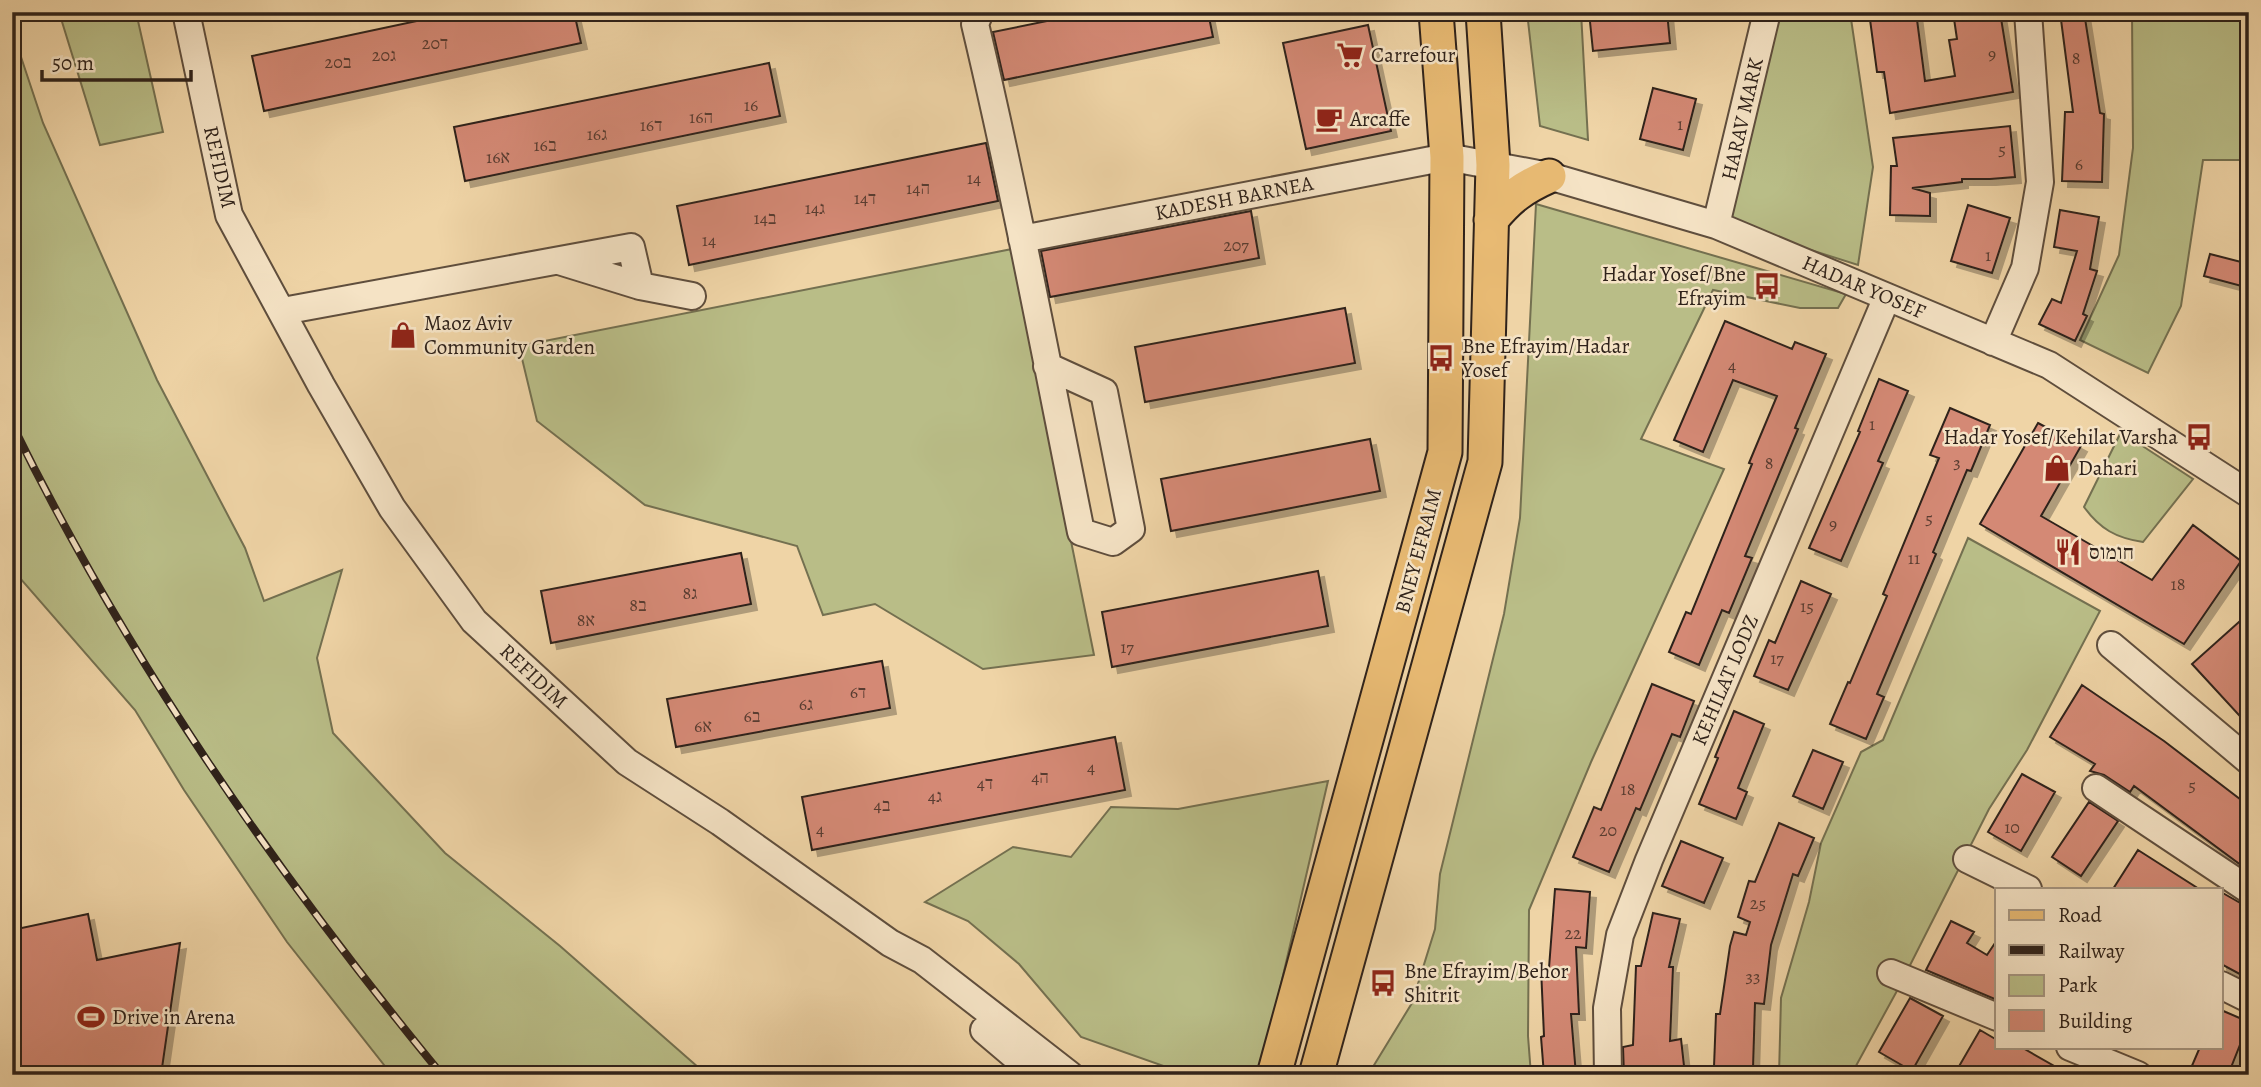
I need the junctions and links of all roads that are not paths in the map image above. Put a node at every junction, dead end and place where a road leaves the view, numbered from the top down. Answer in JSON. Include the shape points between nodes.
{"nodes":[{"id":1,"x":186,"y":12,"type":"edge"},
{"id":2,"x":980,"y":12,"type":"edge"},
{"id":3,"x":1436,"y":12,"type":"edge"},
{"id":4,"x":1483,"y":12,"type":"edge"},
{"id":5,"x":1767,"y":12,"type":"edge"},
{"id":6,"x":2028,"y":12,"type":"edge"},
{"id":7,"x":1447,"y":157,"type":"junction"},
{"id":8,"x":1493,"y":165,"type":"junction"},
{"id":9,"x":1549,"y":176,"type":"junction"},
{"id":10,"x":1491,"y":220,"type":"junction"},
{"id":11,"x":1716,"y":225,"type":"junction"},
{"id":12,"x":1022,"y":239,"type":"junction"},
{"id":13,"x":692,"y":296,"type":"dead end"},
{"id":14,"x":1887,"y":297,"type":"junction"},
{"id":15,"x":283,"y":311,"type":"junction"},
{"id":16,"x":1993,"y":342,"type":"junction"},
{"id":17,"x":1047,"y":366,"type":"junction"},
{"id":18,"x":2249,"y":494,"type":"edge"},
{"id":19,"x":2111,"y":645,"type":"dead end"},
{"id":20,"x":2249,"y":761,"type":"edge"},
{"id":21,"x":2096,"y":788,"type":"dead end"},
{"id":22,"x":1967,"y":859,"type":"dead end"},
{"id":23,"x":2026,"y":888,"type":"edge"},
{"id":24,"x":2249,"y":890,"type":"edge"},
{"id":25,"x":890,"y":943,"type":"junction"},
{"id":26,"x":1891,"y":973,"type":"dead end"},
{"id":27,"x":2222,"y":986,"type":"edge"},
{"id":28,"x":2249,"y":999,"type":"edge"},
{"id":29,"x":1995,"y":1016,"type":"edge"},
{"id":30,"x":2072,"y":1048,"type":"edge"},
{"id":31,"x":1037,"y":1075,"type":"edge"},
{"id":32,"x":1070,"y":1075,"type":"edge"},
{"id":33,"x":1274,"y":1075,"type":"edge"},
{"id":34,"x":1316,"y":1075,"type":"edge"},
{"id":35,"x":1608,"y":1075,"type":"edge"},
{"id":36,"x":2138,"y":1075,"type":"edge"}],
"edges":[{"from":1,"to":15,"type":"street","name":"REFIDIM","via":[[229,215]]},
{"from":2,"to":12,"type":"street","via":[[975,24]]},
{"from":3,"to":7,"type":"main road","name":"BNEY EFRAIM"},
{"from":4,"to":8,"type":"main road","name":"BNEY EFRAIM"},
{"from":5,"to":11,"type":"street","name":"HARAV MARK"},
{"from":6,"to":16,"type":"street","via":[[2040,182],[2025,268]]},
{"from":7,"to":8,"type":"street","name":"HADAR YOSEF"},
{"from":7,"to":12,"type":"street","name":"KADESH BARNEA"},
{"from":7,"to":33,"type":"main road","name":"BNEY EFRAIM","via":[[1445,452]]},
{"from":8,"to":9,"type":"street","name":"HADAR YOSEF"},
{"from":8,"to":10,"type":"main road","name":"BNEY EFRAIM"},
{"from":9,"to":10,"type":"main road","via":[[1524,187]]},
{"from":9,"to":11,"type":"street","name":"HADAR YOSEF"},
{"from":10,"to":34,"type":"main road","name":"BNEY EFRAIM","via":[[1485,462]]},
{"from":11,"to":14,"type":"street","name":"HADAR YOSEF"},
{"from":12,"to":17,"type":"street"},
{"from":13,"to":15,"type":"street","via":[[639,286],[631,247]]},
{"from":14,"to":16,"type":"street","name":"HADAR YOSEF"},
{"from":14,"to":35,"type":"street","name":"KEHILAT LODZ","via":[[1620,935],[1607,1008]]},
{"from":15,"to":25,"type":"street","name":"REFIDIM","via":[[392,508],[474,621],[626,762],[720,822]]},
{"from":16,"to":18,"type":"street","name":"HADAR YOSEF","via":[[2049,365]]},
{"from":17,"to":17,"type":"street","via":[[1081,532],[1114,542],[1131,529],[1104,392]]},
{"from":19,"to":20,"type":"street"},
{"from":21,"to":24,"type":"street"},
{"from":22,"to":23,"type":"street"},
{"from":25,"to":31,"type":"street","name":"REFIDIM","via":[[911,967]]},
{"from":25,"to":32,"type":"street","name":"REFIDIM","via":[[922,960]]},
{"from":26,"to":29,"type":"street"},
{"from":27,"to":28,"type":"street"},
{"from":30,"to":36,"type":"street"}]}
